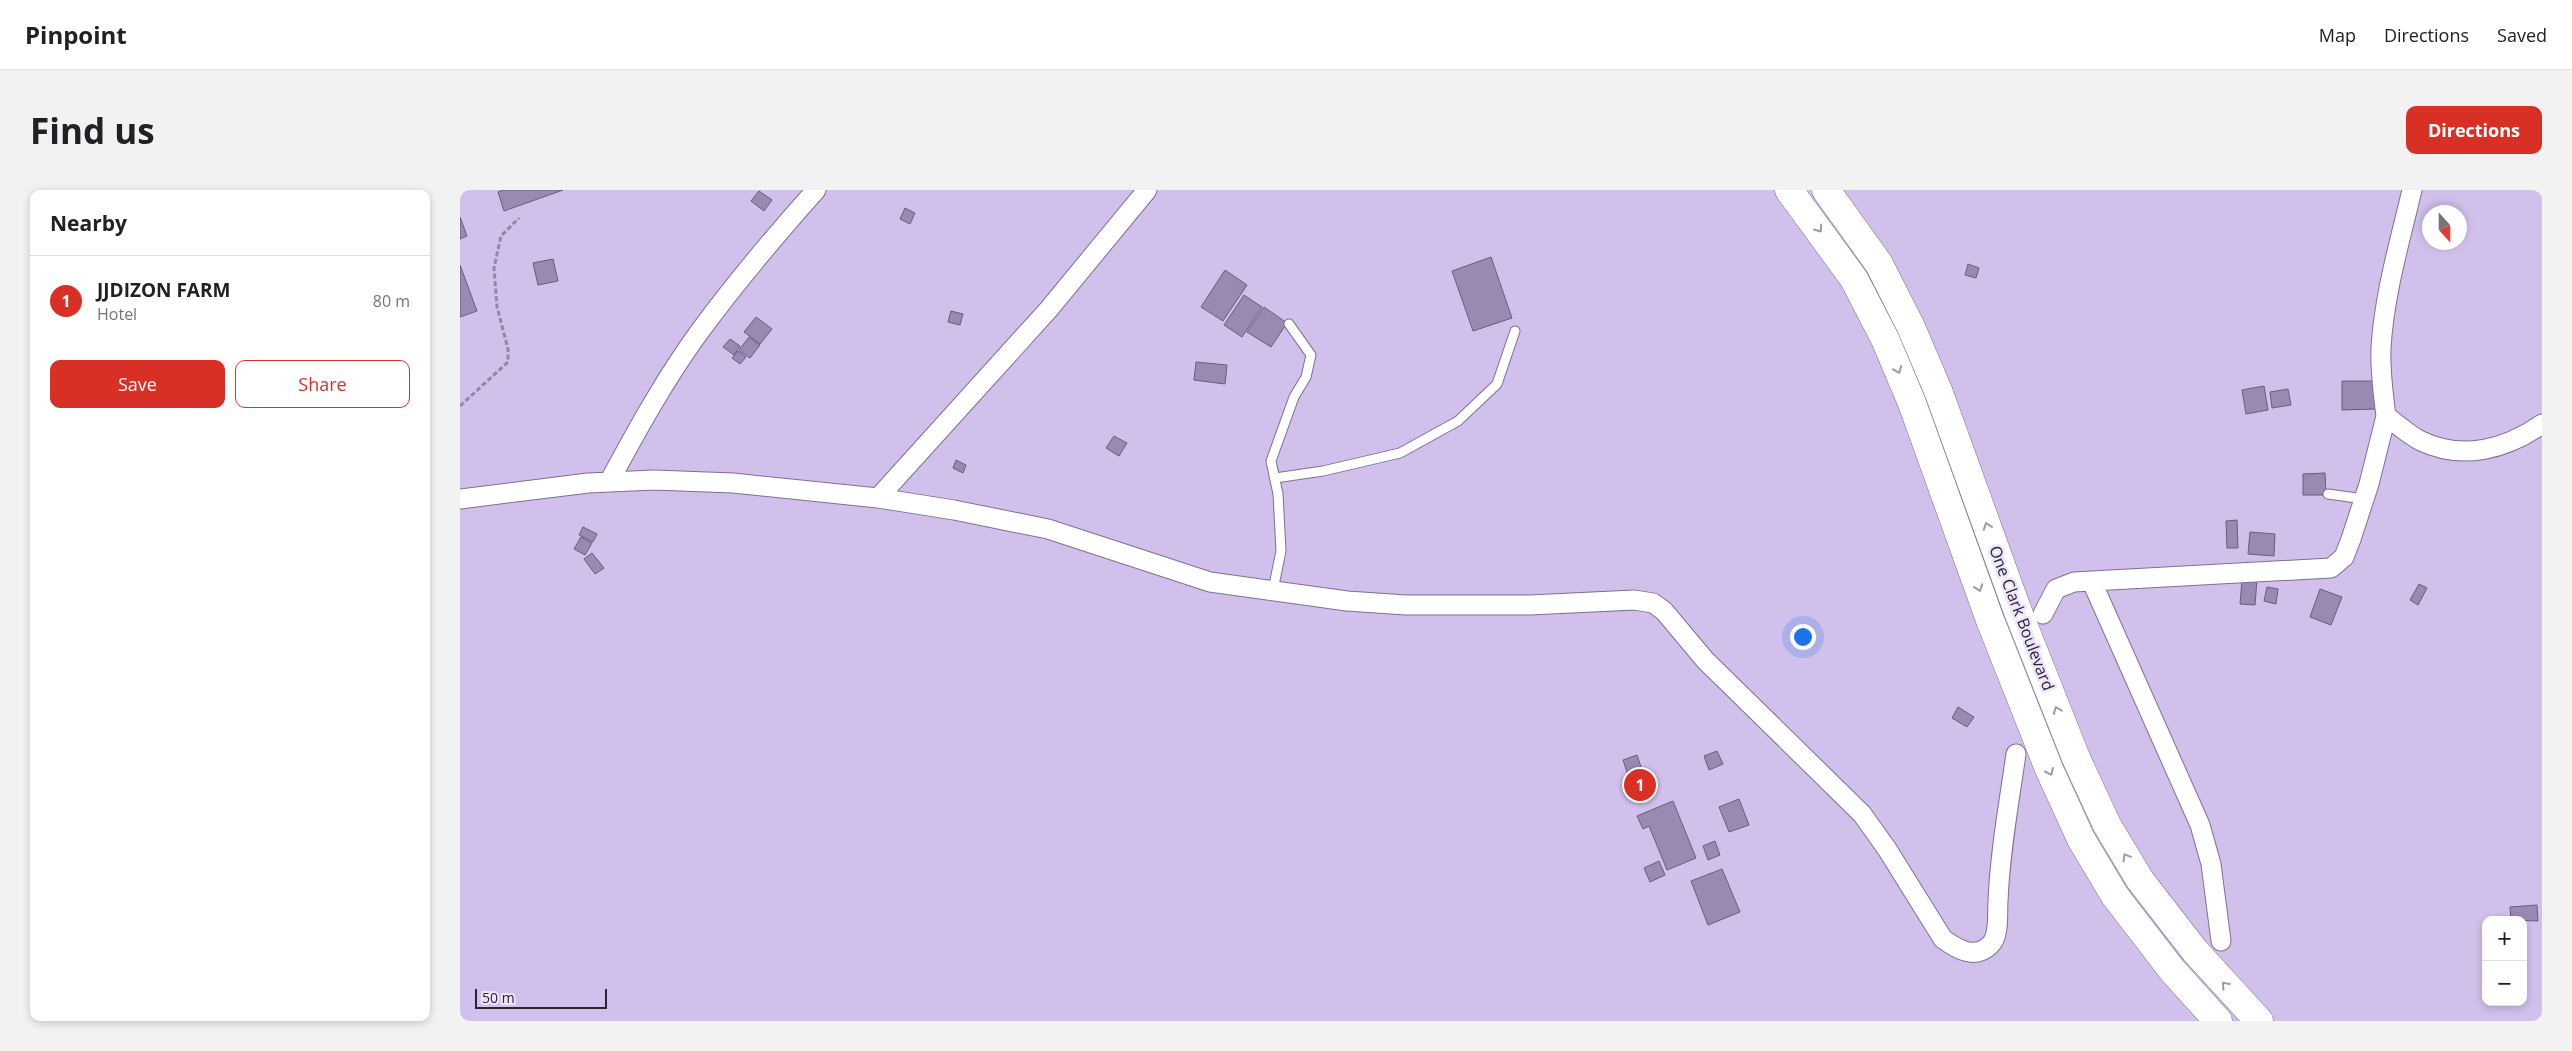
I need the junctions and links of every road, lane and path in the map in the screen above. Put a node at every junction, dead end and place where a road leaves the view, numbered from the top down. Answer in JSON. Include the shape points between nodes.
{"nodes":[{"id":1,"x":816,"y":190,"type":"edge"},
{"id":2,"x":1147,"y":190,"type":"edge"},
{"id":3,"x":1789,"y":190,"type":"edge"},
{"id":4,"x":1826,"y":190,"type":"edge"},
{"id":5,"x":2412,"y":190,"type":"edge"},
{"id":6,"x":519,"y":218,"type":"dead end"},
{"id":7,"x":1289,"y":324,"type":"dead end"},
{"id":8,"x":1515,"y":331,"type":"dead end"},
{"id":9,"x":460,"y":406,"type":"edge"},
{"id":10,"x":2386,"y":416,"type":"junction"},
{"id":11,"x":2542,"y":424,"type":"edge"},
{"id":12,"x":1275,"y":478,"type":"junction"},
{"id":13,"x":609,"y":482,"type":"junction"},
{"id":14,"x":2328,"y":494,"type":"dead end"},
{"id":15,"x":878,"y":498,"type":"junction"},
{"id":16,"x":460,"y":499,"type":"edge"},
{"id":17,"x":2364,"y":499,"type":"junction"},
{"id":18,"x":2092,"y":582,"type":"junction"},
{"id":19,"x":1273,"y":590,"type":"junction"},
{"id":20,"x":2044,"y":614,"type":"dead end"},
{"id":21,"x":2016,"y":754,"type":"dead end"},
{"id":22,"x":2221,"y":941,"type":"dead end"},
{"id":23,"x":2218,"y":1021,"type":"edge"},
{"id":24,"x":2259,"y":1021,"type":"edge"}],
"edges":[{"from":1,"to":13,"type":"street","via":[[754,259],[698,333],[646,413]]},
{"from":2,"to":15,"type":"street","via":[[1049,309]]},
{"from":3,"to":23,"type":"main road","name":"One Clark Boulevard","one_way":true,"via":[[1854,279],[1885,339],[1912,403],[1990,620],[2081,839],[2116,896],[2172,970]]},
{"from":24,"to":4,"type":"main road","name":"One Clark Boulevard","one_way":true,"via":[[2182,935],[2140,880],[2107,825],[2068,739],[1939,393],[1911,327],[1879,264]]},
{"from":5,"to":10,"type":"street","via":[[2396,257],[2381,347]]},
{"from":6,"to":9,"type":"path","via":[[501,236],[494,268],[497,307],[508,349],[508,362]]},
{"from":7,"to":12,"type":"lane","via":[[1311,356],[1306,377],[1294,397],[1271,461]]},
{"from":8,"to":12,"type":"lane","via":[[1497,384],[1458,421],[1400,454]]},
{"from":10,"to":11,"type":"street","via":[[2420,441],[2469,453],[2497,447]]},
{"from":10,"to":17,"type":"street"},
{"from":12,"to":19,"type":"lane","via":[[1282,551]]},
{"from":13,"to":15,"type":"street","via":[[733,483]]},
{"from":13,"to":16,"type":"street"},
{"from":14,"to":17,"type":"lane"},
{"from":15,"to":19,"type":"street","via":[[1048,529],[1210,582]]},
{"from":17,"to":18,"type":"street","via":[[2344,557],[2331,568]]},
{"from":18,"to":20,"type":"street","via":[[2064,584],[2056,589]]},
{"from":18,"to":22,"type":"street","via":[[2200,825],[2211,864]]},
{"from":19,"to":21,"type":"street","via":[[1347,601],[1406,605],[1530,605],[1634,600],[1653,603],[1664,611],[1705,660],[1862,814],[1943,939],[1969,953],[1982,951],[1992,944],[1996,930],[1999,877]]}]}
